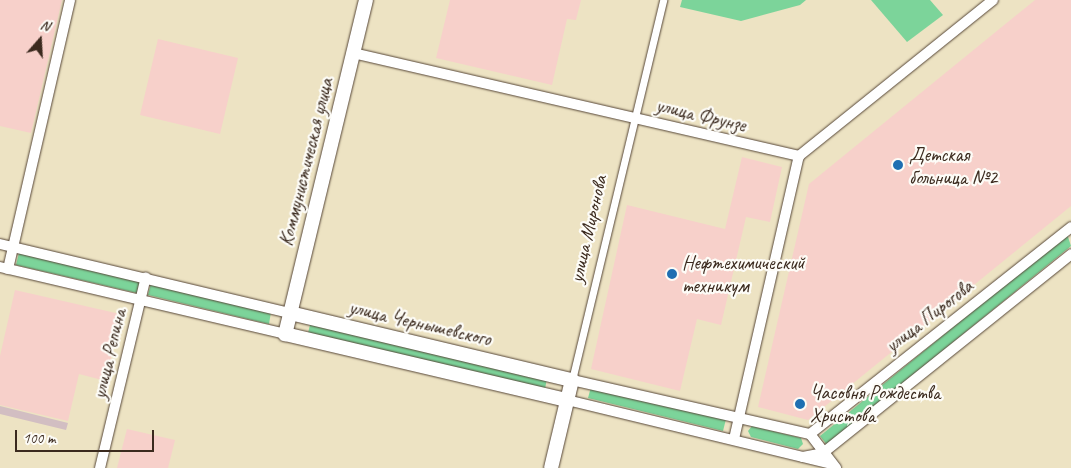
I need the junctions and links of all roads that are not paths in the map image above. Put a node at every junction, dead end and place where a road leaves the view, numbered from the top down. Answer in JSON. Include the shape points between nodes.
{"nodes":[{"id":1,"x":70,"y":0,"type":"edge"},
{"id":2,"x":366,"y":0,"type":"edge"},
{"id":3,"x":662,"y":0,"type":"edge"},
{"id":4,"x":993,"y":0,"type":"edge"},
{"id":5,"x":353,"y":52,"type":"junction"},
{"id":6,"x":635,"y":117,"type":"junction"},
{"id":7,"x":799,"y":156,"type":"junction"},
{"id":8,"x":1071,"y":227,"type":"edge"},
{"id":9,"x":0,"y":244,"type":"edge"},
{"id":10,"x":12,"y":247,"type":"junction"},
{"id":11,"x":1071,"y":254,"type":"edge"},
{"id":12,"x":4,"y":268,"type":"edge"},
{"id":13,"x":146,"y":277,"type":"junction"},
{"id":14,"x":140,"y":300,"type":"junction"},
{"id":15,"x":290,"y":313,"type":"junction"},
{"id":16,"x":285,"y":334,"type":"junction"},
{"id":17,"x":572,"y":380,"type":"junction"},
{"id":18,"x":567,"y":400,"type":"junction"},
{"id":19,"x":739,"y":417,"type":"junction"},
{"id":20,"x":810,"y":434,"type":"junction"},
{"id":21,"x":734,"y":439,"type":"junction"},
{"id":22,"x":824,"y":453,"type":"junction"},
{"id":23,"x":803,"y":457,"type":"junction"},
{"id":24,"x":834,"y":466,"type":"edge"},
{"id":25,"x":100,"y":468,"type":"edge"},
{"id":26,"x":551,"y":468,"type":"edge"}],
"edges":[{"from":1,"to":10,"type":"street"},
{"from":2,"to":5,"type":"main road","name":"Коммунистическая улица"},
{"from":3,"to":6,"type":"street","name":"улица Миронова"},
{"from":4,"to":7,"type":"street"},
{"from":5,"to":6,"type":"street","name":"улица Фрунзе"},
{"from":5,"to":15,"type":"main road","name":"Коммунистическая улица"},
{"from":6,"to":7,"type":"street","name":"улица Фрунзе"},
{"from":6,"to":17,"type":"street","name":"улица Миронова"},
{"from":7,"to":19,"type":"street"},
{"from":8,"to":20,"type":"street","name":"улица Пирогова"},
{"from":9,"to":10,"type":"street","name":"улица Чернышевского"},
{"from":10,"to":12,"type":"street"},
{"from":10,"to":13,"type":"street","name":"улица Чернышевского"},
{"from":11,"to":22,"type":"street","name":"улица Пирогова"},
{"from":12,"to":14,"type":"street","name":"улица Чернышевского"},
{"from":13,"to":14,"type":"street","name":"улица Репина"},
{"from":13,"to":15,"type":"street","name":"улица Чернышевского"},
{"from":14,"to":16,"type":"street","name":"улица Чернышевского"},
{"from":14,"to":25,"type":"street","name":"улица Репина"},
{"from":15,"to":16,"type":"main road","name":"Коммунистическая улица"},
{"from":15,"to":17,"type":"main road","name":"улица Чернышевского"},
{"from":16,"to":18,"type":"main road","name":"улица Чернышевского"},
{"from":17,"to":18,"type":"main road","name":"улица Миронова"},
{"from":17,"to":19,"type":"street","name":"улица Чернышевского"},
{"from":18,"to":21,"type":"street","name":"улица Чернышевского"},
{"from":18,"to":26,"type":"main road","name":"улица Миронова"},
{"from":19,"to":20,"type":"street","name":"улица Чернышевского"},
{"from":19,"to":21,"type":"street"},
{"from":20,"to":22,"type":"street"},
{"from":21,"to":23,"type":"street","name":"улица Чернышевского"},
{"from":22,"to":23,"type":"street","name":"улица Чернышевского"},
{"from":22,"to":24,"type":"street"},
{"from":23,"to":24,"type":"street"}]}
